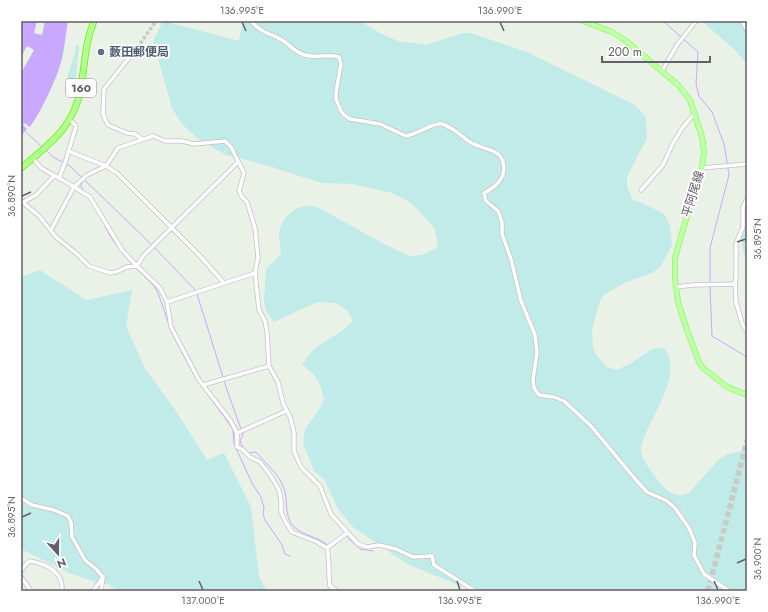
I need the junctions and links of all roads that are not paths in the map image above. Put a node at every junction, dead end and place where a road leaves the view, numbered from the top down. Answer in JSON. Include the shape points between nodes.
{"nodes":[{"id":1,"x":94,"y":21,"type":"edge"},
{"id":2,"x":251,"y":21,"type":"edge"},
{"id":3,"x":583,"y":21,"type":"edge"},
{"id":4,"x":696,"y":21,"type":"edge"},
{"id":5,"x":742,"y":21,"type":"edge"},
{"id":6,"x":747,"y":30,"type":"edge"},
{"id":7,"x":137,"y":48,"type":"tunnel mouth"},
{"id":8,"x":662,"y":71,"type":"junction"},
{"id":9,"x":695,"y":113,"type":"junction"},
{"id":10,"x":70,"y":120,"type":"junction"},
{"id":11,"x":679,"y":124,"type":"dead end"},
{"id":12,"x":683,"y":127,"type":"junction"},
{"id":13,"x":142,"y":139,"type":"junction"},
{"id":14,"x":68,"y":151,"type":"junction"},
{"id":15,"x":33,"y":158,"type":"junction"},
{"id":16,"x":238,"y":162,"type":"junction"},
{"id":17,"x":747,"y":164,"type":"edge"},
{"id":18,"x":106,"y":166,"type":"junction"},
{"id":19,"x":21,"y":168,"type":"edge"},
{"id":20,"x":702,"y":168,"type":"junction"},
{"id":21,"x":54,"y":176,"type":"junction"},
{"id":22,"x":59,"y":178,"type":"junction"},
{"id":23,"x":74,"y":187,"type":"junction"},
{"id":24,"x":640,"y":190,"type":"dead end"},
{"id":25,"x":747,"y":199,"type":"edge"},
{"id":26,"x":22,"y":203,"type":"edge"},
{"id":27,"x":172,"y":228,"type":"junction"},
{"id":28,"x":50,"y":230,"type":"junction"},
{"id":29,"x":137,"y":266,"type":"junction"},
{"id":30,"x":255,"y":273,"type":"junction"},
{"id":31,"x":224,"y":283,"type":"junction"},
{"id":32,"x":735,"y":284,"type":"junction"},
{"id":33,"x":676,"y":287,"type":"junction"},
{"id":34,"x":167,"y":302,"type":"junction"},
{"id":35,"x":747,"y":330,"type":"edge"},
{"id":36,"x":269,"y":366,"type":"junction"},
{"id":37,"x":203,"y":385,"type":"junction"},
{"id":38,"x":747,"y":395,"type":"edge"},
{"id":39,"x":286,"y":411,"type":"junction"},
{"id":40,"x":237,"y":433,"type":"junction"},
{"id":41,"x":21,"y":498,"type":"edge"},
{"id":42,"x":347,"y":534,"type":"junction"},
{"id":43,"x":327,"y":548,"type":"junction"},
{"id":44,"x":21,"y":571,"type":"edge"},
{"id":45,"x":21,"y":577,"type":"edge"},
{"id":46,"x":103,"y":577,"type":"junction"},
{"id":47,"x":31,"y":591,"type":"edge"},
{"id":48,"x":62,"y":591,"type":"edge"},
{"id":49,"x":93,"y":591,"type":"edge"},
{"id":50,"x":101,"y":591,"type":"edge"},
{"id":51,"x":337,"y":591,"type":"edge"},
{"id":52,"x":475,"y":591,"type":"edge"},
{"id":53,"x":729,"y":591,"type":"edge"}],
"edges":[{"from":1,"to":10,"type":"highway","number":"160","via":[[88,37],[78,98]]},
{"from":2,"to":53,"type":"street","via":[[256,27],[305,55],[331,54],[339,57],[341,64],[336,99],[341,111],[350,119],[380,124],[406,136],[441,123],[471,143],[499,155],[504,166],[502,179],[493,189],[484,193],[486,201],[498,211],[502,222],[502,234],[521,301],[535,335],[537,352],[534,388],[540,395],[560,399],[570,406],[591,426],[647,492],[667,501],[675,508],[689,528],[695,542],[694,555],[704,574]]},
{"from":3,"to":8,"type":"main road","name":"平阿尾線","via":[[625,40]]},
{"from":4,"to":8,"type":"street","via":[[677,45]]},
{"from":5,"to":6,"type":"street"},
{"from":7,"to":13,"type":"street","via":[[104,89],[103,113],[108,125]]},
{"from":8,"to":9,"type":"main road","name":"平阿尾線","via":[[683,90]]},
{"from":9,"to":12,"type":"street"},
{"from":9,"to":20,"type":"main road","name":"平阿尾線","via":[[704,144]]},
{"from":10,"to":14,"type":"street","via":[[76,126]]},
{"from":10,"to":15,"type":"highway","number":"160"},
{"from":11,"to":12,"type":"street"},
{"from":12,"to":24,"type":"street","via":[[663,165]]},
{"from":13,"to":16,"type":"street","via":[[153,136],[165,141],[194,144],[225,141]]},
{"from":13,"to":18,"type":"street","via":[[118,148]]},
{"from":14,"to":18,"type":"street"},
{"from":14,"to":22,"type":"street"},
{"from":15,"to":19,"type":"highway","number":"160"},
{"from":15,"to":21,"type":"street","via":[[41,168]]},
{"from":16,"to":27,"type":"street"},
{"from":16,"to":30,"type":"street","via":[[244,173],[239,191],[247,202],[255,228],[258,257]]},
{"from":17,"to":20,"type":"street"},
{"from":18,"to":23,"type":"street","via":[[87,175]]},
{"from":18,"to":27,"type":"street","via":[[117,173]]},
{"from":20,"to":33,"type":"main road","name":"平阿尾線","via":[[677,247],[674,267]]},
{"from":21,"to":22,"type":"street"},
{"from":21,"to":26,"type":"street","via":[[36,195]]},
{"from":22,"to":23,"type":"street"},
{"from":23,"to":28,"type":"street"},
{"from":23,"to":29,"type":"street","via":[[94,201],[115,240]]},
{"from":25,"to":32,"type":"street","via":[[743,207],[743,227],[736,244]]},
{"from":26,"to":28,"type":"street","via":[[43,220]]},
{"from":27,"to":29,"type":"street","via":[[143,256]]},
{"from":27,"to":31,"type":"street"},
{"from":28,"to":29,"type":"street","via":[[89,266],[110,273]]},
{"from":29,"to":34,"type":"street","via":[[160,288]]},
{"from":30,"to":31,"type":"street"},
{"from":30,"to":36,"type":"street","via":[[259,310],[267,332]]},
{"from":31,"to":34,"type":"street"},
{"from":32,"to":33,"type":"street"},
{"from":32,"to":35,"type":"street","via":[[736,302],[742,323]]},
{"from":33,"to":38,"type":"main road","name":"平阿尾線","via":[[681,315],[699,362],[709,374],[727,387]]},
{"from":34,"to":37,"type":"street","via":[[172,327]]},
{"from":36,"to":37,"type":"street"},
{"from":36,"to":39,"type":"street","via":[[278,382]]},
{"from":37,"to":40,"type":"street","via":[[226,414]]},
{"from":39,"to":40,"type":"street"},
{"from":39,"to":42,"type":"street","via":[[294,432],[294,451],[301,467],[320,486],[331,514]]},
{"from":40,"to":43,"type":"street","via":[[237,446],[260,462],[279,490],[281,512],[292,532]]},
{"from":41,"to":46,"type":"street","via":[[32,505],[68,516],[72,537],[85,560]]},
{"from":42,"to":43,"type":"street"},
{"from":42,"to":52,"type":"street","via":[[358,544],[367,547],[379,545],[413,557],[432,556],[434,565]]},
{"from":43,"to":51,"type":"street","via":[[330,586]]},
{"from":44,"to":48,"type":"street","via":[[30,562],[46,566],[60,576]]},
{"from":45,"to":47,"type":"street"},
{"from":46,"to":49,"type":"street"},
{"from":46,"to":50,"type":"street"}]}
